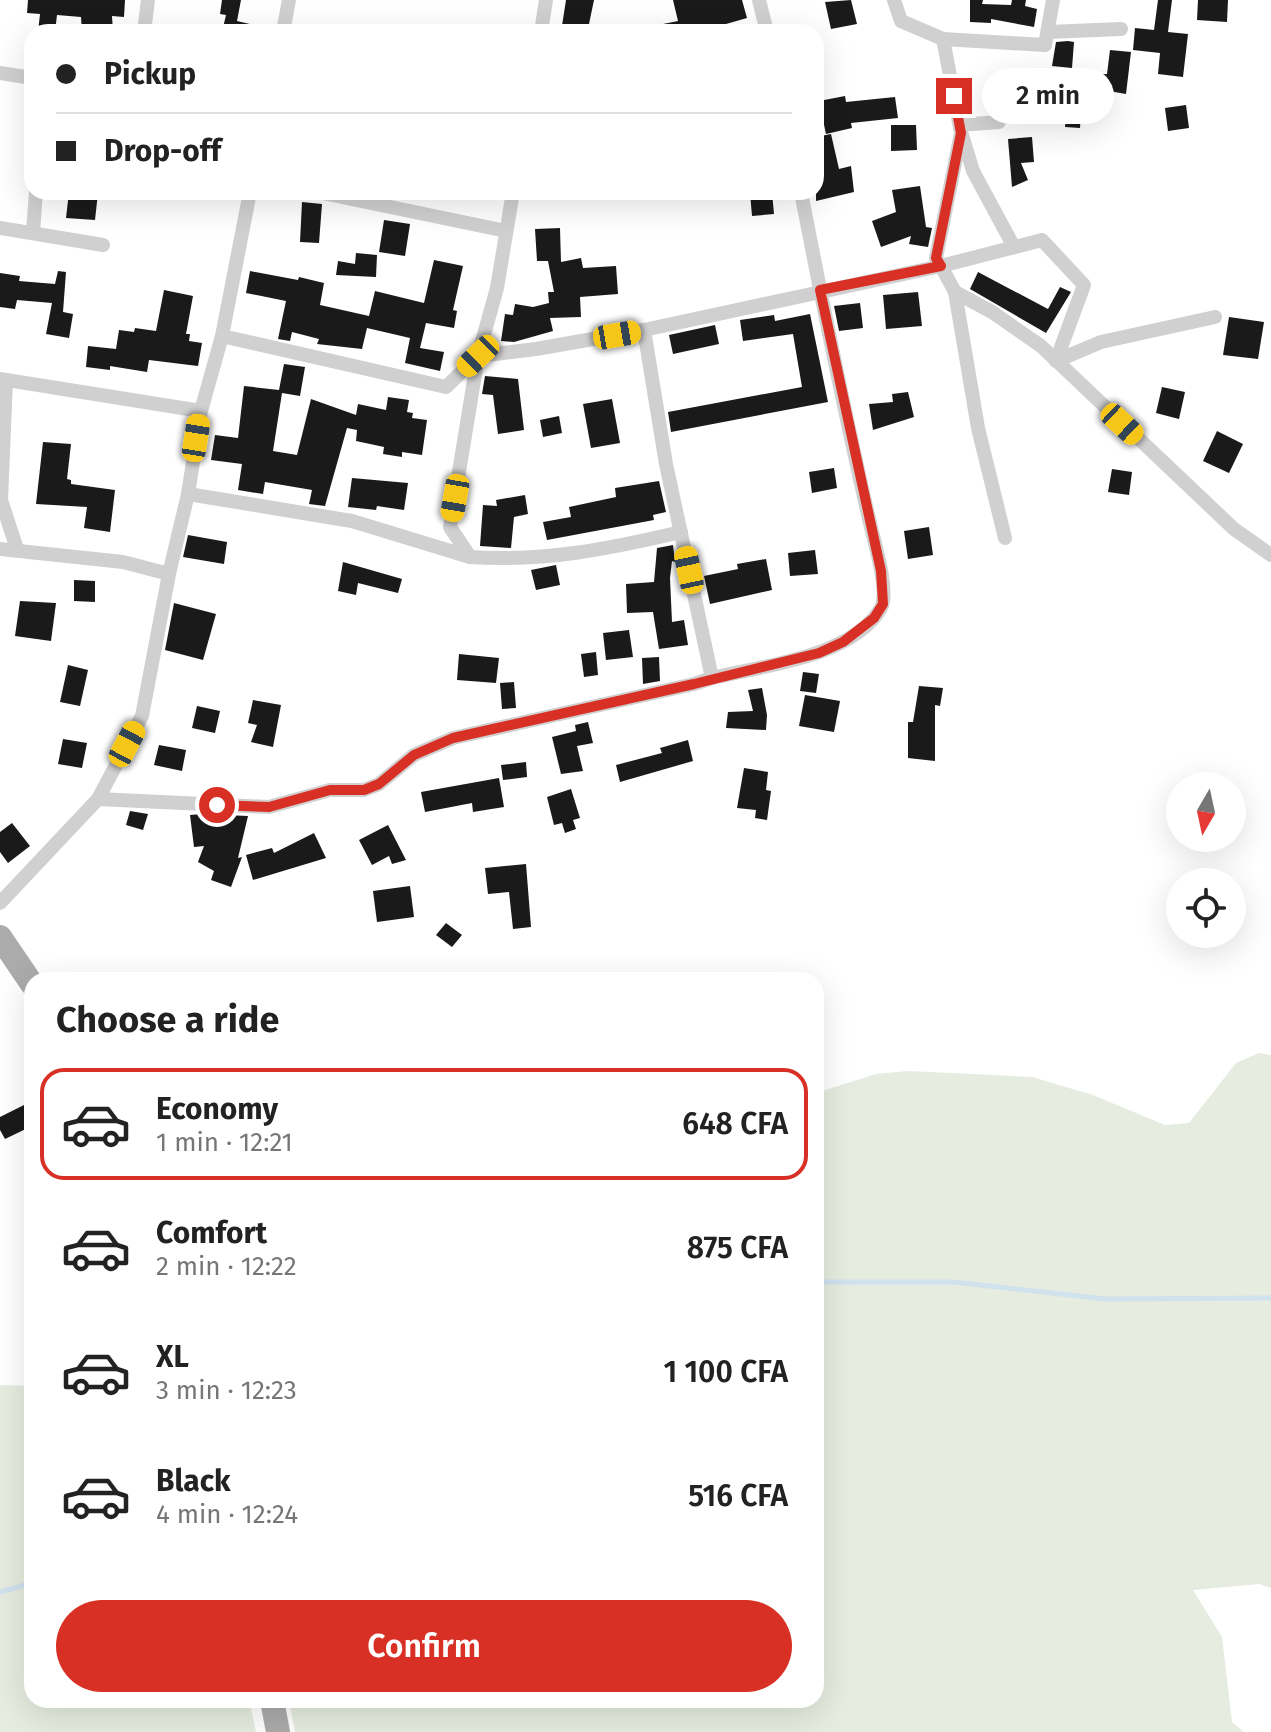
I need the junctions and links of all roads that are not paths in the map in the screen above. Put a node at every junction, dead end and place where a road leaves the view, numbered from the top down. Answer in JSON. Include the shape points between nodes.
{"nodes":[{"id":1,"x":148,"y":0,"type":"edge"},
{"id":2,"x":289,"y":0,"type":"edge"},
{"id":3,"x":546,"y":0,"type":"edge"},
{"id":4,"x":759,"y":0,"type":"edge"},
{"id":5,"x":894,"y":0,"type":"edge"},
{"id":6,"x":1053,"y":0,"type":"edge"},
{"id":7,"x":145,"y":24,"type":"edge"},
{"id":8,"x":284,"y":24,"type":"edge"},
{"id":9,"x":542,"y":24,"type":"edge"},
{"id":10,"x":765,"y":24,"type":"edge"},
{"id":11,"x":1121,"y":29,"type":"dead end"},
{"id":12,"x":1048,"y":32,"type":"junction"},
{"id":13,"x":943,"y":39,"type":"junction"},
{"id":14,"x":0,"y":73,"type":"edge"},
{"id":15,"x":24,"y":77,"type":"edge"},
{"id":16,"x":999,"y":122,"type":"dead end"},
{"id":17,"x":961,"y":129,"type":"junction"},
{"id":18,"x":35,"y":200,"type":"edge"},
{"id":19,"x":248,"y":200,"type":"edge"},
{"id":20,"x":357,"y":200,"type":"edge"},
{"id":21,"x":512,"y":200,"type":"edge"},
{"id":22,"x":803,"y":200,"type":"edge"},
{"id":23,"x":0,"y":228,"type":"edge"},
{"id":24,"x":506,"y":231,"type":"junction"},
{"id":25,"x":33,"y":232,"type":"junction"},
{"id":26,"x":103,"y":245,"type":"dead end"},
{"id":27,"x":1014,"y":247,"type":"junction"},
{"id":28,"x":941,"y":266,"type":"junction"},
{"id":29,"x":820,"y":290,"type":"junction"},
{"id":30,"x":955,"y":292,"type":"junction"},
{"id":31,"x":1215,"y":317,"type":"dead end"},
{"id":32,"x":644,"y":330,"type":"junction"},
{"id":33,"x":222,"y":336,"type":"junction"},
{"id":34,"x":478,"y":356,"type":"junction"},
{"id":35,"x":1056,"y":361,"type":"junction"},
{"id":36,"x":3,"y":379,"type":"edge"},
{"id":37,"x":201,"y":411,"type":"junction"},
{"id":38,"x":188,"y":494,"type":"junction"},
{"id":39,"x":0,"y":500,"type":"edge"},
{"id":40,"x":681,"y":532,"type":"junction"},
{"id":41,"x":1005,"y":538,"type":"dead end"},
{"id":42,"x":0,"y":549,"type":"edge"},
{"id":43,"x":17,"y":549,"type":"junction"},
{"id":44,"x":1271,"y":555,"type":"edge"},
{"id":45,"x":470,"y":557,"type":"junction"},
{"id":46,"x":169,"y":574,"type":"junction"},
{"id":47,"x":712,"y":678,"type":"junction"},
{"id":48,"x":98,"y":799,"type":"junction"},
{"id":49,"x":0,"y":903,"type":"edge"},
{"id":50,"x":0,"y":937,"type":"edge"},
{"id":51,"x":24,"y":972,"type":"edge"},
{"id":52,"x":274,"y":1708,"type":"edge"},
{"id":53,"x":278,"y":1732,"type":"edge"}],
"edges":[{"from":1,"to":7,"type":"street"},
{"from":2,"to":8,"type":"street"},
{"from":3,"to":9,"type":"street"},
{"from":4,"to":10,"type":"street"},
{"from":5,"to":13,"type":"street","via":[[901,21]]},
{"from":6,"to":12,"type":"street"},
{"from":11,"to":12,"type":"street"},
{"from":12,"to":13,"type":"street","via":[[1045,45]]},
{"from":13,"to":17,"type":"street"},
{"from":14,"to":15,"type":"street"},
{"from":16,"to":17,"type":"street"},
{"from":17,"to":27,"type":"street","via":[[973,171]]},
{"from":17,"to":28,"type":"street","via":[[936,258]]},
{"from":18,"to":25,"type":"street"},
{"from":19,"to":33,"type":"street"},
{"from":20,"to":24,"type":"street"},
{"from":21,"to":24,"type":"street"},
{"from":22,"to":29,"type":"street"},
{"from":23,"to":25,"type":"street"},
{"from":24,"to":34,"type":"street"},
{"from":25,"to":26,"type":"street"},
{"from":27,"to":28,"type":"street"},
{"from":27,"to":35,"type":"street","via":[[1042,240],[1084,285]]},
{"from":28,"to":29,"type":"street"},
{"from":28,"to":30,"type":"street"},
{"from":29,"to":32,"type":"street"},
{"from":29,"to":47,"type":"street","via":[[881,571],[883,604],[843,642],[819,653]]},
{"from":30,"to":35,"type":"street","via":[[992,312]]},
{"from":30,"to":41,"type":"street","via":[[978,428]]},
{"from":31,"to":35,"type":"street","via":[[1101,342]]},
{"from":32,"to":34,"type":"street"},
{"from":32,"to":40,"type":"street"},
{"from":33,"to":34,"type":"street","via":[[446,387]]},
{"from":33,"to":37,"type":"street"},
{"from":34,"to":45,"type":"street","via":[[450,527]]},
{"from":35,"to":44,"type":"street","via":[[1234,529]]},
{"from":36,"to":37,"type":"street"},
{"from":36,"to":39,"type":"street"},
{"from":37,"to":38,"type":"street"},
{"from":38,"to":45,"type":"street","via":[[352,521]]},
{"from":38,"to":46,"type":"street"},
{"from":39,"to":43,"type":"street"},
{"from":40,"to":45,"type":"street","via":[[594,553]]},
{"from":40,"to":47,"type":"street"},
{"from":42,"to":43,"type":"street"},
{"from":43,"to":46,"type":"street","via":[[123,562]]},
{"from":46,"to":48,"type":"street","via":[[142,716]]},
{"from":47,"to":48,"type":"street","via":[[453,738],[414,755],[364,790],[330,790],[269,807]]},
{"from":48,"to":49,"type":"street"},
{"from":50,"to":51,"type":"main road"},
{"from":52,"to":53,"type":"main road"}]}
